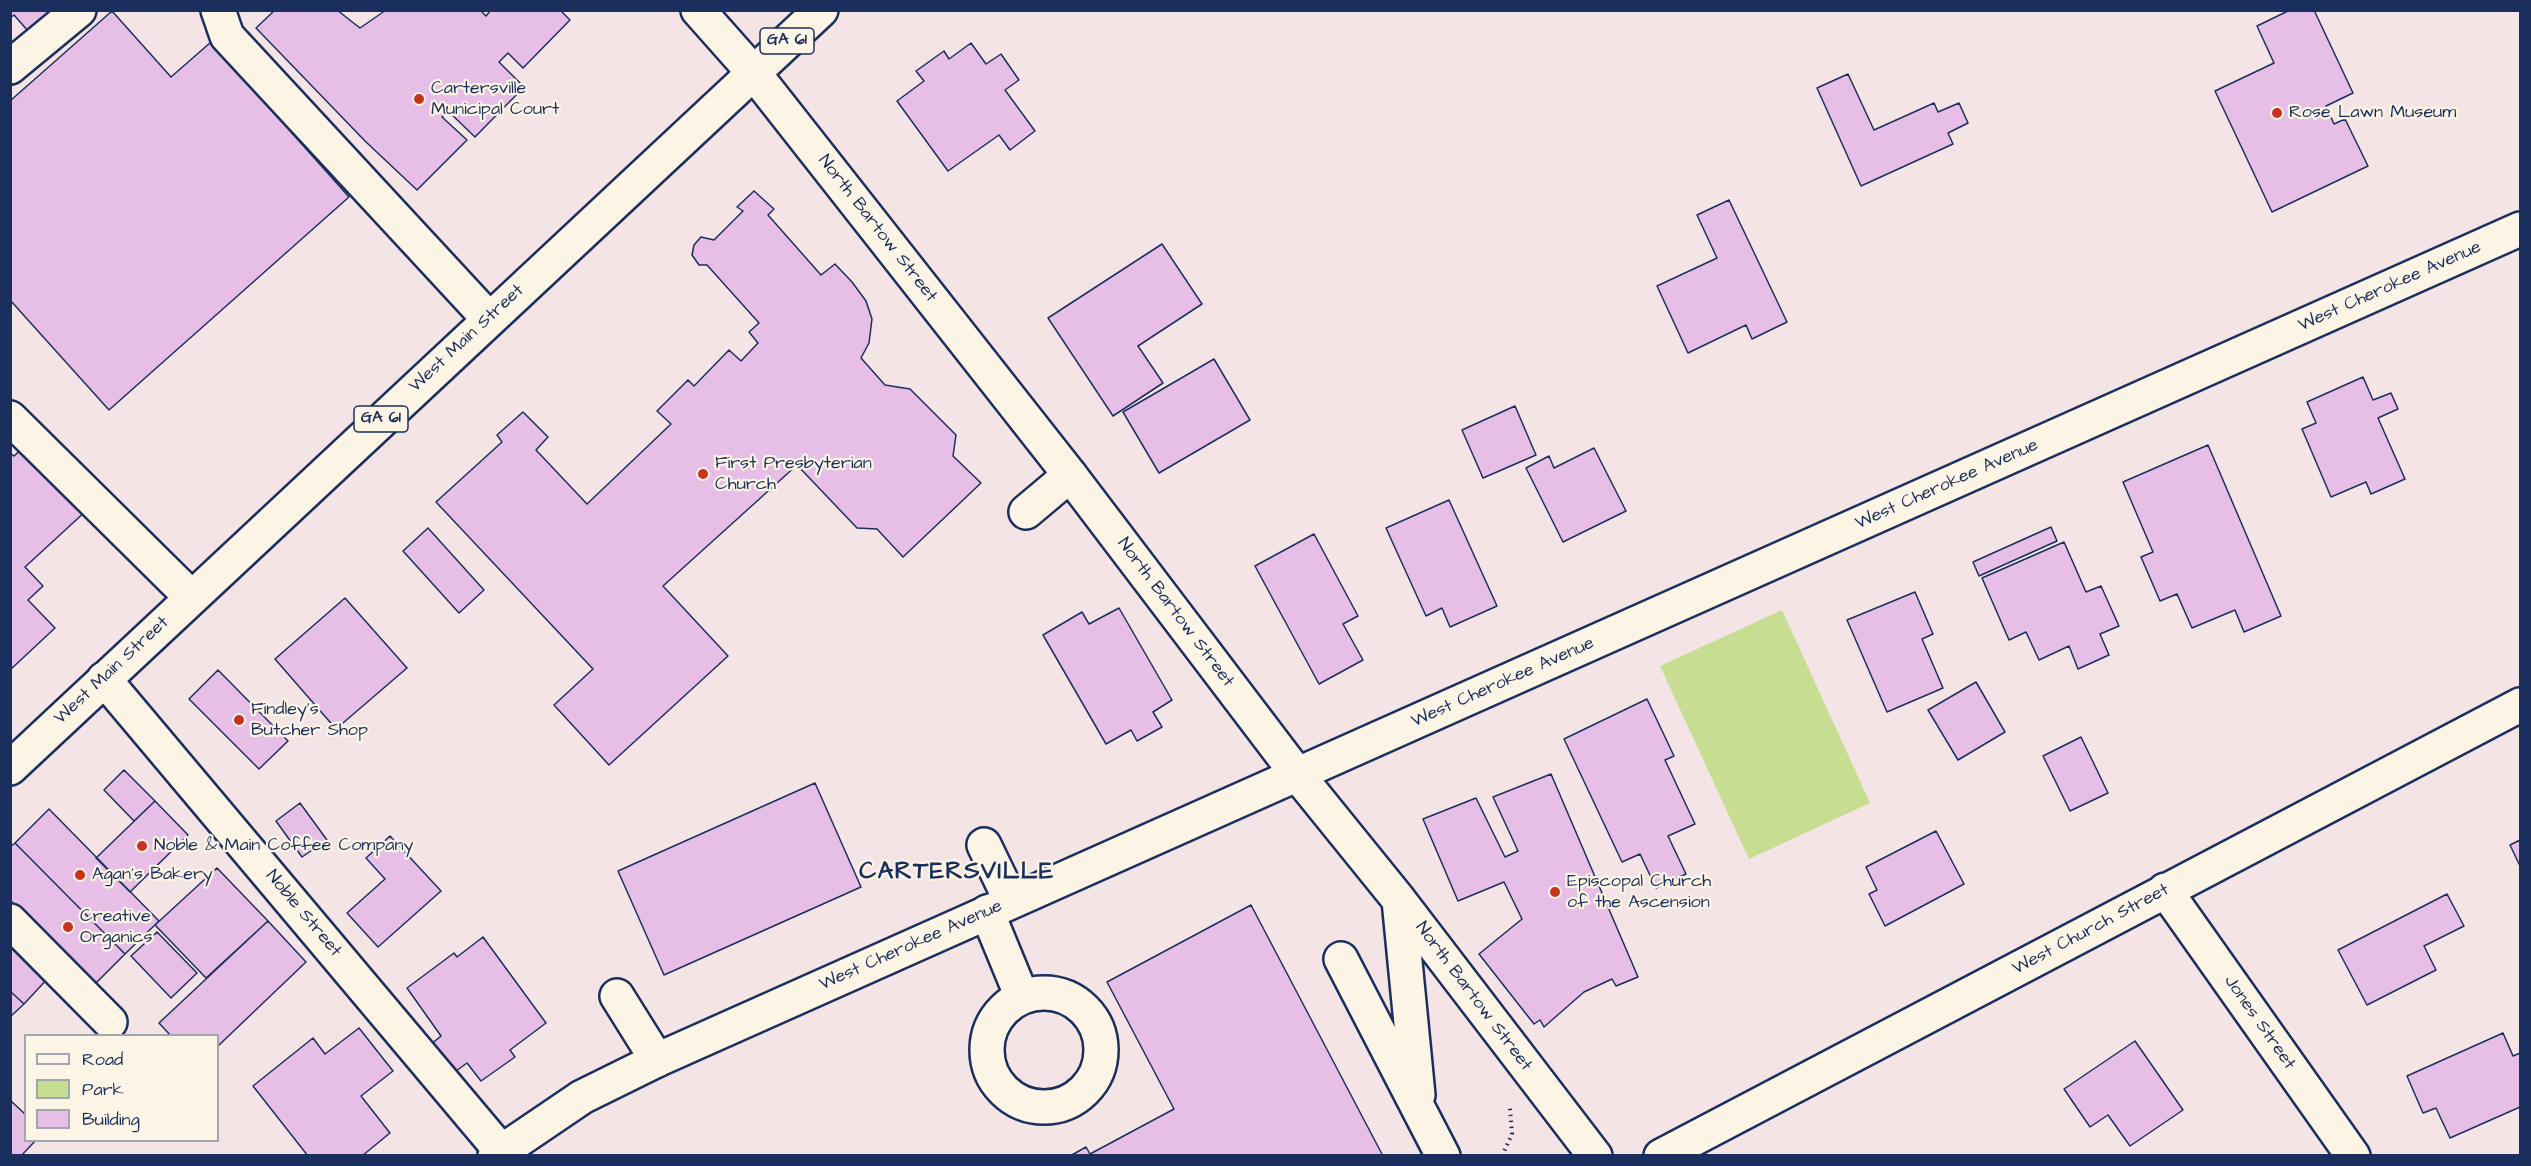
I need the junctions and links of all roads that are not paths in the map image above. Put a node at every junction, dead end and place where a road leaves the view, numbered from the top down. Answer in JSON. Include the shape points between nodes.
{"nodes":[{"id":1,"x":79,"y":10,"type":"edge"},
{"id":2,"x":218,"y":10,"type":"edge"},
{"id":3,"x":698,"y":10,"type":"edge"},
{"id":4,"x":820,"y":10,"type":"edge"},
{"id":5,"x":10,"y":67,"type":"edge"},
{"id":6,"x":753,"y":72,"type":"junction"},
{"id":7,"x":2520,"y":229,"type":"edge"},
{"id":8,"x":489,"y":319,"type":"junction"},
{"id":9,"x":10,"y":418,"type":"edge"},
{"id":10,"x":1070,"y":475,"type":"junction"},
{"id":11,"x":1026,"y":512,"type":"dead end"},
{"id":12,"x":191,"y":597,"type":"junction"},
{"id":13,"x":104,"y":679,"type":"junction"},
{"id":14,"x":2520,"y":705,"type":"edge"},
{"id":15,"x":10,"y":768,"type":"edge"},
{"id":16,"x":1297,"y":774,"type":"junction"},
{"id":17,"x":984,"y":845,"type":"dead end"},
{"id":18,"x":2165,"y":890,"type":"junction"},
{"id":19,"x":1399,"y":900,"type":"junction"},
{"id":20,"x":999,"y":907,"type":"junction"},
{"id":21,"x":10,"y":921,"type":"edge"},
{"id":22,"x":1341,"y":959,"type":"dead end"},
{"id":23,"x":617,"y":996,"type":"dead end"},
{"id":24,"x":1022,"y":997,"type":"dead end"},
{"id":25,"x":110,"y":1022,"type":"dead end"},
{"id":26,"x":657,"y":1060,"type":"junction"},
{"id":27,"x":1420,"y":1112,"type":"junction"},
{"id":28,"x":498,"y":1153,"type":"edge"},
{"id":29,"x":1443,"y":1155,"type":"edge"},
{"id":30,"x":1595,"y":1155,"type":"edge"},
{"id":31,"x":1661,"y":1155,"type":"edge"},
{"id":32,"x":2354,"y":1155,"type":"edge"}],
"edges":[{"from":1,"to":5,"type":"main road"},
{"from":2,"to":8,"type":"main road","via":[[226,36]]},
{"from":3,"to":6,"type":"main road","name":"North Bartow Street"},
{"from":4,"to":6,"type":"main road","name":"West Main Street","number":"GA 61"},
{"from":6,"to":8,"type":"main road","name":"West Main Street","number":"GA 61"},
{"from":6,"to":10,"type":"main road","name":"North Bartow Street"},
{"from":7,"to":16,"type":"main road","name":"West Cherokee Avenue"},
{"from":8,"to":12,"type":"main road","name":"West Main Street","number":"GA 61"},
{"from":9,"to":12,"type":"main road"},
{"from":10,"to":11,"type":"main road"},
{"from":10,"to":16,"type":"main road","name":"North Bartow Street"},
{"from":12,"to":13,"type":"main road","name":"West Main Street","number":"GA 61"},
{"from":13,"to":15,"type":"main road","name":"West Main Street","number":"GA 61"},
{"from":13,"to":28,"type":"main road","name":"Noble Street"},
{"from":14,"to":18,"type":"main road","name":"West Church Street"},
{"from":16,"to":19,"type":"main road","name":"North Bartow Street"},
{"from":16,"to":20,"type":"main road","name":"West Cherokee Avenue"},
{"from":17,"to":20,"type":"main road"},
{"from":18,"to":31,"type":"main road","name":"West Church Street"},
{"from":18,"to":32,"type":"main road","name":"Jones Street"},
{"from":19,"to":27,"type":"main road"},
{"from":19,"to":30,"type":"main road","name":"North Bartow Street"},
{"from":20,"to":24,"type":"main road"},
{"from":20,"to":26,"type":"main road","name":"West Cherokee Avenue"},
{"from":21,"to":25,"type":"main road"},
{"from":22,"to":27,"type":"main road"},
{"from":23,"to":26,"type":"main road"},
{"from":26,"to":28,"type":"main road","name":"West Cherokee Avenue","via":[[582,1097]]},
{"from":27,"to":29,"type":"main road"}]}
